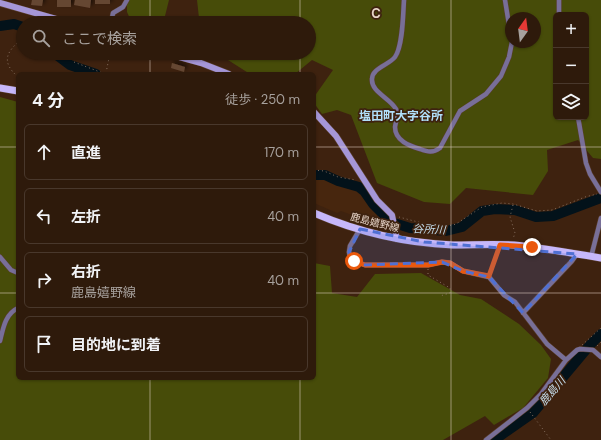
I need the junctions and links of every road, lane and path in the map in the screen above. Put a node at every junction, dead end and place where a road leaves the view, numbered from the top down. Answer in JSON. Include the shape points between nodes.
{"nodes":[{"id":1,"x":127,"y":0,"type":"edge"},
{"id":2,"x":404,"y":0,"type":"edge"},
{"id":3,"x":505,"y":0,"type":"edge"},
{"id":4,"x":559,"y":0,"type":"edge"},
{"id":5,"x":0,"y":3,"type":"edge"},
{"id":6,"x":507,"y":12,"type":"edge"},
{"id":7,"x":559,"y":12,"type":"edge"},
{"id":8,"x":46,"y":16,"type":"edge"},
{"id":9,"x":112,"y":16,"type":"edge"},
{"id":10,"x":16,"y":43,"type":"edge"},
{"id":11,"x":511,"y":48,"type":"edge"},
{"id":12,"x":108,"y":60,"type":"edge"},
{"id":13,"x":190,"y":60,"type":"edge"},
{"id":14,"x":74,"y":62,"type":"dead end"},
{"id":15,"x":100,"y":72,"type":"edge"},
{"id":16,"x":105,"y":72,"type":"edge"},
{"id":17,"x":224,"y":72,"type":"edge"},
{"id":18,"x":16,"y":75,"type":"edge"},
{"id":19,"x":0,"y":88,"type":"edge"},
{"id":20,"x":16,"y":92,"type":"edge"},
{"id":21,"x":316,"y":114,"type":"edge"},
{"id":22,"x":579,"y":120,"type":"edge"},
{"id":23,"x":316,"y":170,"type":"edge"},
{"id":24,"x":365,"y":181,"type":"junction"},
{"id":25,"x":601,"y":192,"type":"edge"},
{"id":26,"x":513,"y":204,"type":"junction"},
{"id":27,"x":316,"y":214,"type":"edge"},
{"id":28,"x":392,"y":215,"type":"junction"},
{"id":29,"x":601,"y":218,"type":"edge"},
{"id":30,"x":360,"y":229,"type":"junction"},
{"id":31,"x":397,"y":239,"type":"junction"},
{"id":32,"x":500,"y":245,"type":"junction"},
{"id":33,"x":512,"y":245,"type":"junction"},
{"id":34,"x":577,"y":254,"type":"junction"},
{"id":35,"x":0,"y":257,"type":"edge"},
{"id":36,"x":591,"y":257,"type":"junction"},
{"id":37,"x":601,"y":258,"type":"edge"},
{"id":38,"x":428,"y":265,"type":"junction"},
{"id":39,"x":16,"y":272,"type":"edge"},
{"id":40,"x":489,"y":276,"type":"junction"},
{"id":41,"x":440,"y":296,"type":"dead end"},
{"id":42,"x":16,"y":310,"type":"edge"},
{"id":43,"x":523,"y":313,"type":"junction"},
{"id":44,"x":601,"y":328,"type":"edge"},
{"id":45,"x":0,"y":341,"type":"edge"},
{"id":46,"x":580,"y":349,"type":"junction"},
{"id":47,"x":601,"y":357,"type":"edge"},
{"id":48,"x":566,"y":360,"type":"junction"},
{"id":49,"x":527,"y":408,"type":"junction"},
{"id":50,"x":486,"y":440,"type":"edge"},
{"id":51,"x":550,"y":440,"type":"edge"}],
"edges":[{"from":1,"to":9,"type":"street"},
{"from":2,"to":11,"type":"street","via":[[398,52],[372,76],[371,82],[397,110],[398,119],[395,126],[404,144],[428,152],[440,148],[460,111],[486,94],[502,76]]},
{"from":3,"to":6,"type":"street"},
{"from":4,"to":7,"type":"street"},
{"from":5,"to":8,"type":"street"},
{"from":10,"to":18,"type":"path","via":[[7,54],[7,64]]},
{"from":12,"to":16,"type":"path"},
{"from":13,"to":17,"type":"street"},
{"from":14,"to":15,"type":"path"},
{"from":19,"to":20,"type":"main road"},
{"from":21,"to":24,"type":"street","via":[[336,136]]},
{"from":22,"to":25,"type":"street","via":[[586,163]]},
{"from":23,"to":24,"type":"path","via":[[338,178]]},
{"from":24,"to":28,"type":"street","via":[[377,200]]},
{"from":25,"to":26,"type":"path","via":[[552,210],[537,211]]},
{"from":26,"to":28,"type":"path","via":[[502,203],[482,207],[451,226],[427,224]]},
{"from":26,"to":33,"type":"path","via":[[510,217],[514,233]]},
{"from":27,"to":30,"type":"main road","name":"鹿島嬉野線"},
{"from":28,"to":31,"type":"street"},
{"from":29,"to":36,"type":"street"},
{"from":30,"to":31,"type":"main road","name":"鹿島嬉野線"},
{"from":30,"to":38,"type":"street","via":[[350,246],[350,257],[354,261],[365,265]]},
{"from":31,"to":32,"type":"main road","name":"鹿島嬉野線"},
{"from":32,"to":33,"type":"main road","name":"鹿島嬉野線"},
{"from":32,"to":40,"type":"path"},
{"from":33,"to":34,"type":"main road","name":"鹿島嬉野線"},
{"from":34,"to":36,"type":"main road","name":"鹿島嬉野線"},
{"from":34,"to":43,"type":"street"},
{"from":35,"to":39,"type":"street"},
{"from":36,"to":37,"type":"main road","name":"鹿島嬉野線"},
{"from":38,"to":40,"type":"street","via":[[450,263],[463,271]]},
{"from":38,"to":41,"type":"path","via":[[428,275],[450,288],[450,293]]},
{"from":40,"to":43,"type":"street"},
{"from":42,"to":45,"type":"street","via":[[10,314]]},
{"from":43,"to":48,"type":"street","via":[[547,344]]},
{"from":44,"to":46,"type":"path","via":[[582,344]]},
{"from":46,"to":47,"type":"street","via":[[593,350]]},
{"from":46,"to":48,"type":"street"},
{"from":48,"to":49,"type":"street","via":[[542,394]]},
{"from":49,"to":50,"type":"street"},
{"from":49,"to":51,"type":"path"}]}
